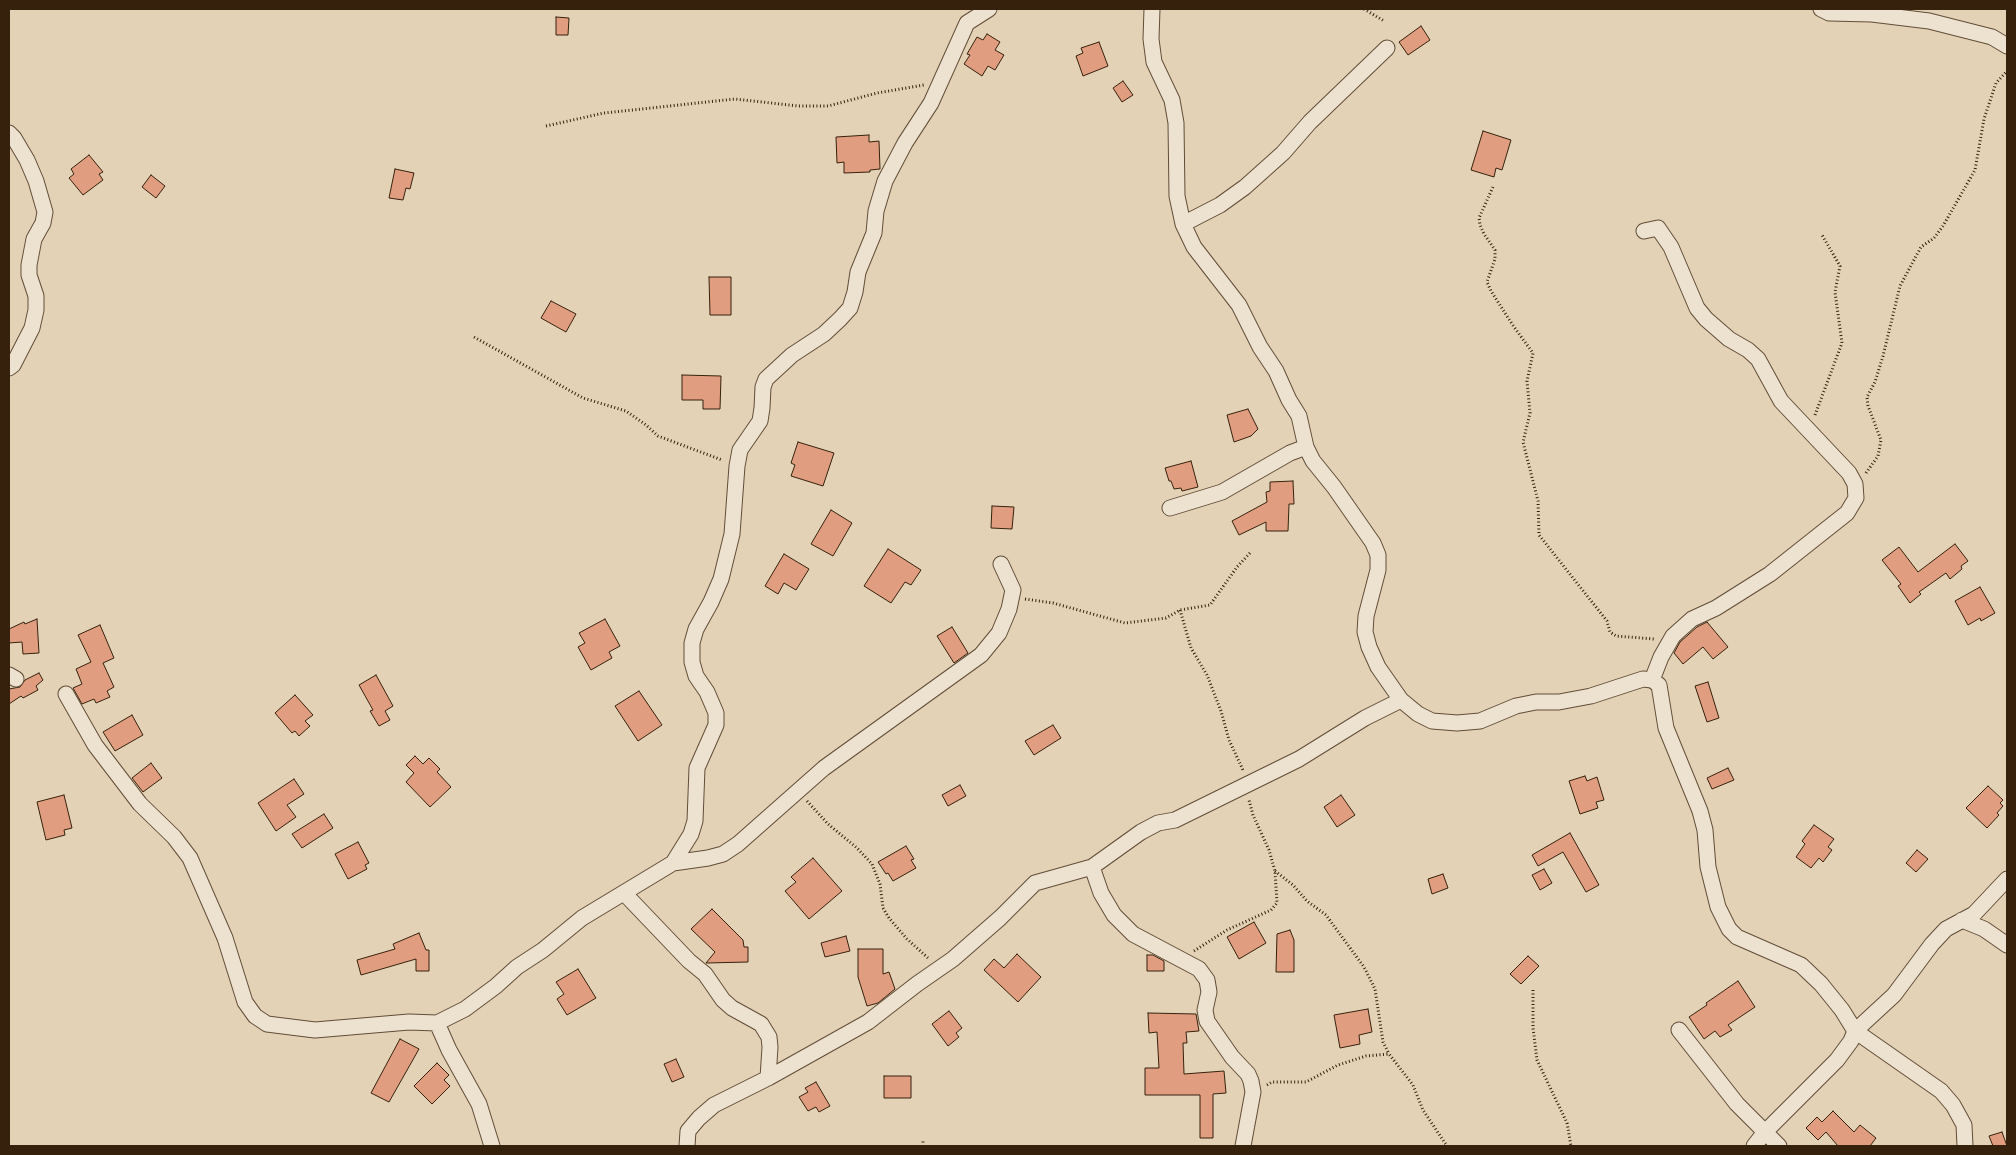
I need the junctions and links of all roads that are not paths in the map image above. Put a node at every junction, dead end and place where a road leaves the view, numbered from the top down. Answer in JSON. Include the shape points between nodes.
{"nodes":[{"id":1,"x":989,"y":9,"type":"edge"},
{"id":2,"x":1152,"y":9,"type":"edge"},
{"id":3,"x":1821,"y":9,"type":"edge"},
{"id":4,"x":2007,"y":46,"type":"edge"},
{"id":5,"x":1387,"y":48,"type":"dead end"},
{"id":6,"x":9,"y":134,"type":"edge"},
{"id":7,"x":1183,"y":224,"type":"junction"},
{"id":8,"x":1644,"y":231,"type":"dead end"},
{"id":9,"x":9,"y":368,"type":"edge"},
{"id":10,"x":1306,"y":447,"type":"junction"},
{"id":11,"x":1170,"y":508,"type":"dead end"},
{"id":12,"x":1002,"y":564,"type":"dead end"},
{"id":13,"x":1652,"y":680,"type":"junction"},
{"id":14,"x":66,"y":694,"type":"dead end"},
{"id":15,"x":1401,"y":700,"type":"junction"},
{"id":16,"x":673,"y":863,"type":"junction"},
{"id":17,"x":1092,"y":867,"type":"junction"},
{"id":18,"x":2007,"y":879,"type":"edge"},
{"id":19,"x":624,"y":893,"type":"junction"},
{"id":20,"x":1962,"y":920,"type":"junction"},
{"id":21,"x":2007,"y":945,"type":"edge"},
{"id":22,"x":437,"y":1023,"type":"junction"},
{"id":23,"x":1679,"y":1030,"type":"dead end"},
{"id":24,"x":1855,"y":1031,"type":"junction"},
{"id":25,"x":768,"y":1078,"type":"junction"},
{"id":26,"x":1765,"y":1132,"type":"junction"},
{"id":27,"x":492,"y":1146,"type":"edge"},
{"id":28,"x":687,"y":1146,"type":"edge"},
{"id":29,"x":1243,"y":1146,"type":"edge"},
{"id":30,"x":1754,"y":1146,"type":"edge"},
{"id":31,"x":1779,"y":1146,"type":"edge"},
{"id":32,"x":1965,"y":1146,"type":"edge"}],
"edges":[{"from":1,"to":16,"type":"street","via":[[967,22],[942,82],[885,181],[876,211],[874,233],[858,272],[850,308],[835,324],[792,355],[766,379],[763,387],[760,421],[740,450],[732,534],[724,570],[692,643],[696,676],[713,706],[716,725],[697,768],[695,821],[691,834]]},
{"from":2,"to":7,"type":"street","via":[[1150,39],[1154,62],[1172,100],[1178,196]]},
{"from":3,"to":4,"type":"street","via":[[1829,13],[1929,21],[1992,37]]},
{"from":5,"to":7,"type":"street","via":[[1245,187],[1220,205]]},
{"from":6,"to":9,"type":"street","via":[[27,160],[45,212],[34,239],[29,265],[36,296],[32,328]]},
{"from":7,"to":10,"type":"street","via":[[1194,247],[1239,305],[1276,371],[1299,416]]},
{"from":8,"to":13,"type":"street","via":[[1658,228],[1671,247],[1697,308],[1729,339],[1758,359],[1781,401],[1849,473],[1855,484],[1856,498],[1847,513],[1770,574],[1692,619],[1673,636]]},
{"from":10,"to":11,"type":"street","via":[[1222,492]]},
{"from":10,"to":15,"type":"street","via":[[1378,555],[1365,632],[1378,667]]},
{"from":12,"to":16,"type":"street","via":[[1013,590],[999,633],[980,655],[824,768],[738,844],[723,854]]},
{"from":13,"to":15,"type":"street","via":[[1643,679],[1583,698],[1516,706],[1480,721],[1457,723],[1432,720],[1418,714]]},
{"from":13,"to":24,"type":"street","via":[[1659,685],[1666,728],[1700,811],[1708,867],[1718,907],[1729,929],[1738,937],[1801,965],[1821,984]]},
{"from":14,"to":22,"type":"street","via":[[95,745],[140,804],[174,837],[190,858],[226,938],[245,1002],[255,1016],[267,1024],[315,1030],[409,1022]]},
{"from":15,"to":17,"type":"street","via":[[1299,759],[1175,820],[1158,823]]},
{"from":16,"to":19,"type":"street"},
{"from":17,"to":25,"type":"street","via":[[1035,882],[980,937],[868,1022]]},
{"from":17,"to":29,"type":"street","via":[[1101,893],[1114,915],[1132,934],[1199,969],[1207,980],[1207,1021],[1248,1074],[1252,1092]]},
{"from":18,"to":20,"type":"street","via":[[1983,906]]},
{"from":19,"to":22,"type":"street","via":[[582,918],[464,1009]]},
{"from":19,"to":25,"type":"street","via":[[705,974],[723,1000],[761,1024],[769,1037]]},
{"from":20,"to":21,"type":"street","via":[[1984,929]]},
{"from":20,"to":24,"type":"street","via":[[1946,929],[1894,995]]},
{"from":22,"to":27,"type":"street","via":[[480,1104]]},
{"from":23,"to":26,"type":"street","via":[[1737,1104]]},
{"from":24,"to":26,"type":"street","via":[[1852,1041],[1837,1060]]},
{"from":24,"to":32,"type":"street","via":[[1942,1091],[1964,1125]]},
{"from":25,"to":28,"type":"street","via":[[714,1105],[688,1131]]},
{"from":26,"to":30,"type":"street"},
{"from":26,"to":31,"type":"street"}]}
